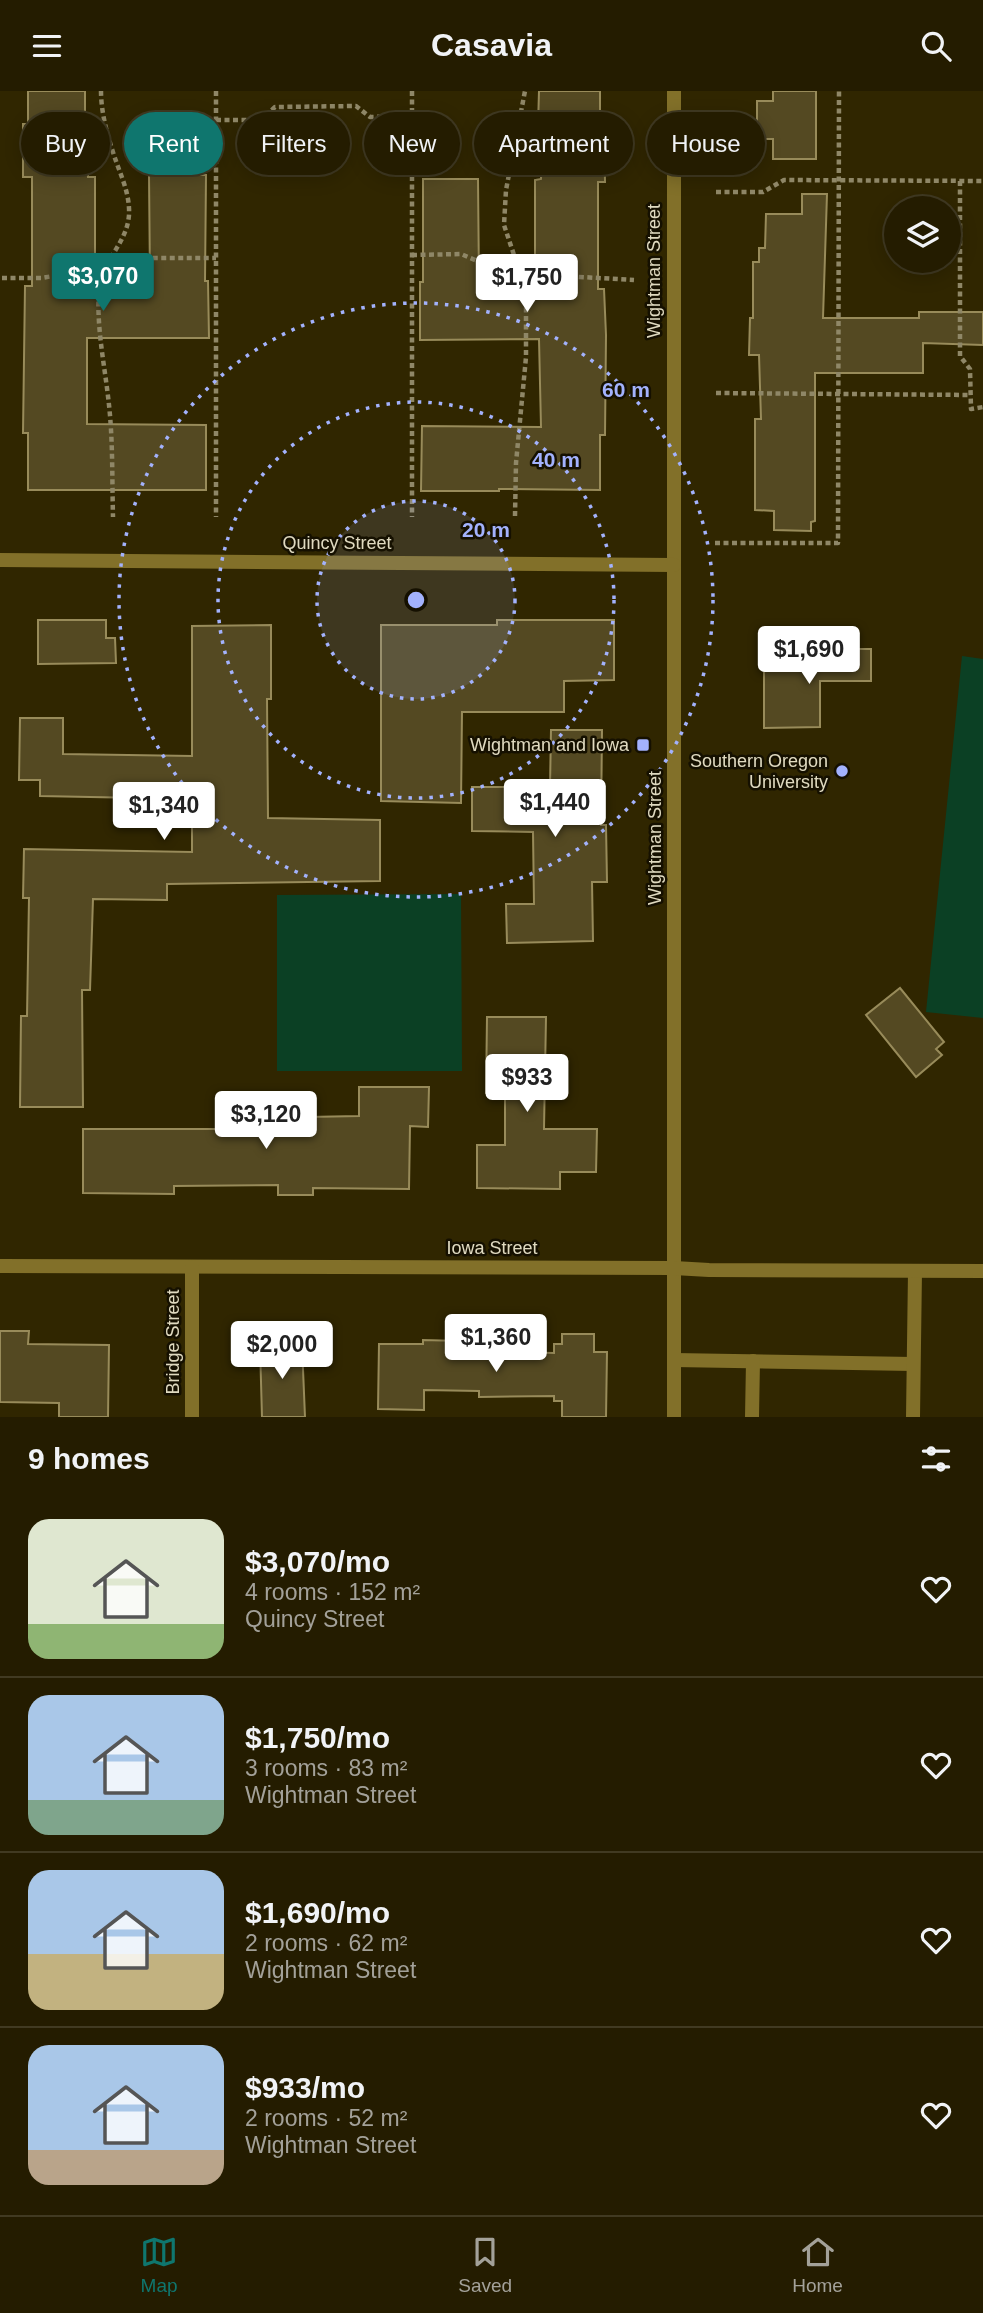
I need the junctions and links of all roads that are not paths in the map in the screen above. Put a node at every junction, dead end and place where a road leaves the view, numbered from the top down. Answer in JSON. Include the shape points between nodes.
{"nodes":[{"id":1,"x":674,"y":91,"type":"edge"},
{"id":2,"x":0,"y":560,"type":"edge"},
{"id":3,"x":674,"y":565,"type":"junction"},
{"id":4,"x":0,"y":1266,"type":"edge"},
{"id":5,"x":192,"y":1267,"type":"junction"},
{"id":6,"x":674,"y":1268,"type":"junction"},
{"id":7,"x":915,"y":1271,"type":"junction"},
{"id":8,"x":983,"y":1271,"type":"edge"},
{"id":9,"x":674,"y":1360,"type":"junction"},
{"id":10,"x":752,"y":1361,"type":"junction"},
{"id":11,"x":914,"y":1364,"type":"junction"},
{"id":12,"x":192,"y":1417,"type":"edge"},
{"id":13,"x":674,"y":1417,"type":"edge"},
{"id":14,"x":752,"y":1417,"type":"edge"},
{"id":15,"x":913,"y":1417,"type":"edge"}],
"edges":[{"from":1,"to":3,"type":"street","name":"Wightman Street"},
{"from":2,"to":3,"type":"street","name":"Quincy Street"},
{"from":3,"to":6,"type":"street","name":"Wightman Street"},
{"from":4,"to":5,"type":"street","name":"Iowa Street"},
{"from":5,"to":6,"type":"street","name":"Iowa Street"},
{"from":5,"to":12,"type":"street","name":"Bridge Street"},
{"from":6,"to":7,"type":"street","name":"Iowa Street"},
{"from":6,"to":9,"type":"street","name":"Wightman Street"},
{"from":7,"to":8,"type":"street","name":"Iowa Street"},
{"from":7,"to":11,"type":"street"},
{"from":9,"to":10,"type":"street"},
{"from":9,"to":13,"type":"street","name":"Wightman Street"},
{"from":10,"to":11,"type":"street"},
{"from":10,"to":14,"type":"street"},
{"from":11,"to":15,"type":"street"}]}
